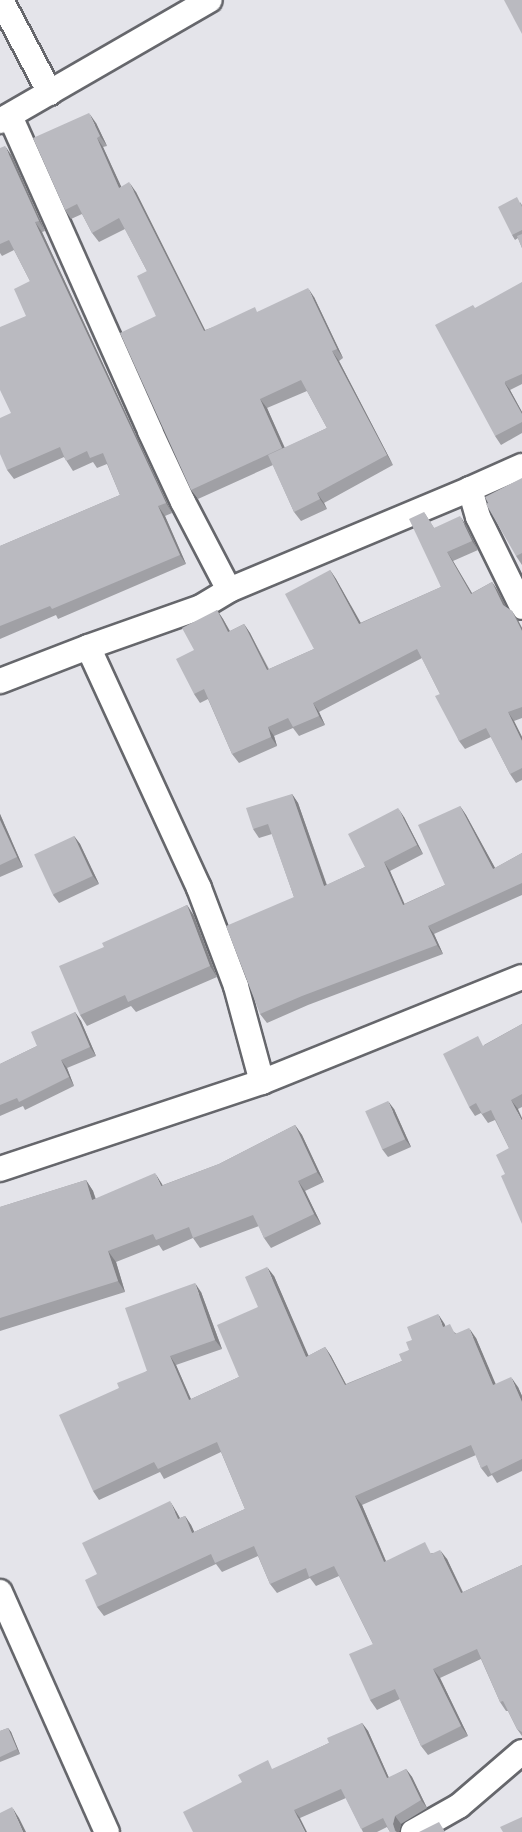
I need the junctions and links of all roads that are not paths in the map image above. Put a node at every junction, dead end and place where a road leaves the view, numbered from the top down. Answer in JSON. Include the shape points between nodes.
{"nodes":[{"id":1,"x":1,"y":0,"type":"edge"},
{"id":2,"x":210,"y":0,"type":"edge"},
{"id":3,"x":50,"y":93,"type":"junction"},
{"id":4,"x":5,"y":118,"type":"edge"},
{"id":5,"x":522,"y":465,"type":"edge"},
{"id":6,"x":470,"y":489,"type":"junction"},
{"id":7,"x":229,"y":590,"type":"junction"},
{"id":8,"x":522,"y":607,"type":"edge"},
{"id":9,"x":88,"y":647,"type":"junction"},
{"id":10,"x":0,"y":681,"type":"edge"},
{"id":11,"x":522,"y":977,"type":"edge"},
{"id":12,"x":262,"y":1082,"type":"junction"},
{"id":13,"x":0,"y":1169,"type":"edge"},
{"id":14,"x":0,"y":1592,"type":"edge"},
{"id":15,"x":522,"y":1752,"type":"edge"},
{"id":16,"x":107,"y":1832,"type":"edge"},
{"id":17,"x":413,"y":1832,"type":"edge"}],
"edges":[{"from":1,"to":3,"type":"street"},
{"from":2,"to":3,"type":"street"},
{"from":3,"to":4,"type":"street"},
{"from":4,"to":7,"type":"street","via":[[154,441]]},
{"from":5,"to":6,"type":"street"},
{"from":6,"to":7,"type":"street"},
{"from":6,"to":8,"type":"street","via":[[478,517]]},
{"from":7,"to":9,"type":"street","via":[[201,607]]},
{"from":9,"to":10,"type":"street"},
{"from":9,"to":12,"type":"street","via":[[199,888],[236,986]]},
{"from":11,"to":12,"type":"street"},
{"from":12,"to":13,"type":"street"},
{"from":14,"to":16,"type":"street"},
{"from":15,"to":17,"type":"street","via":[[459,1806]]}]}
